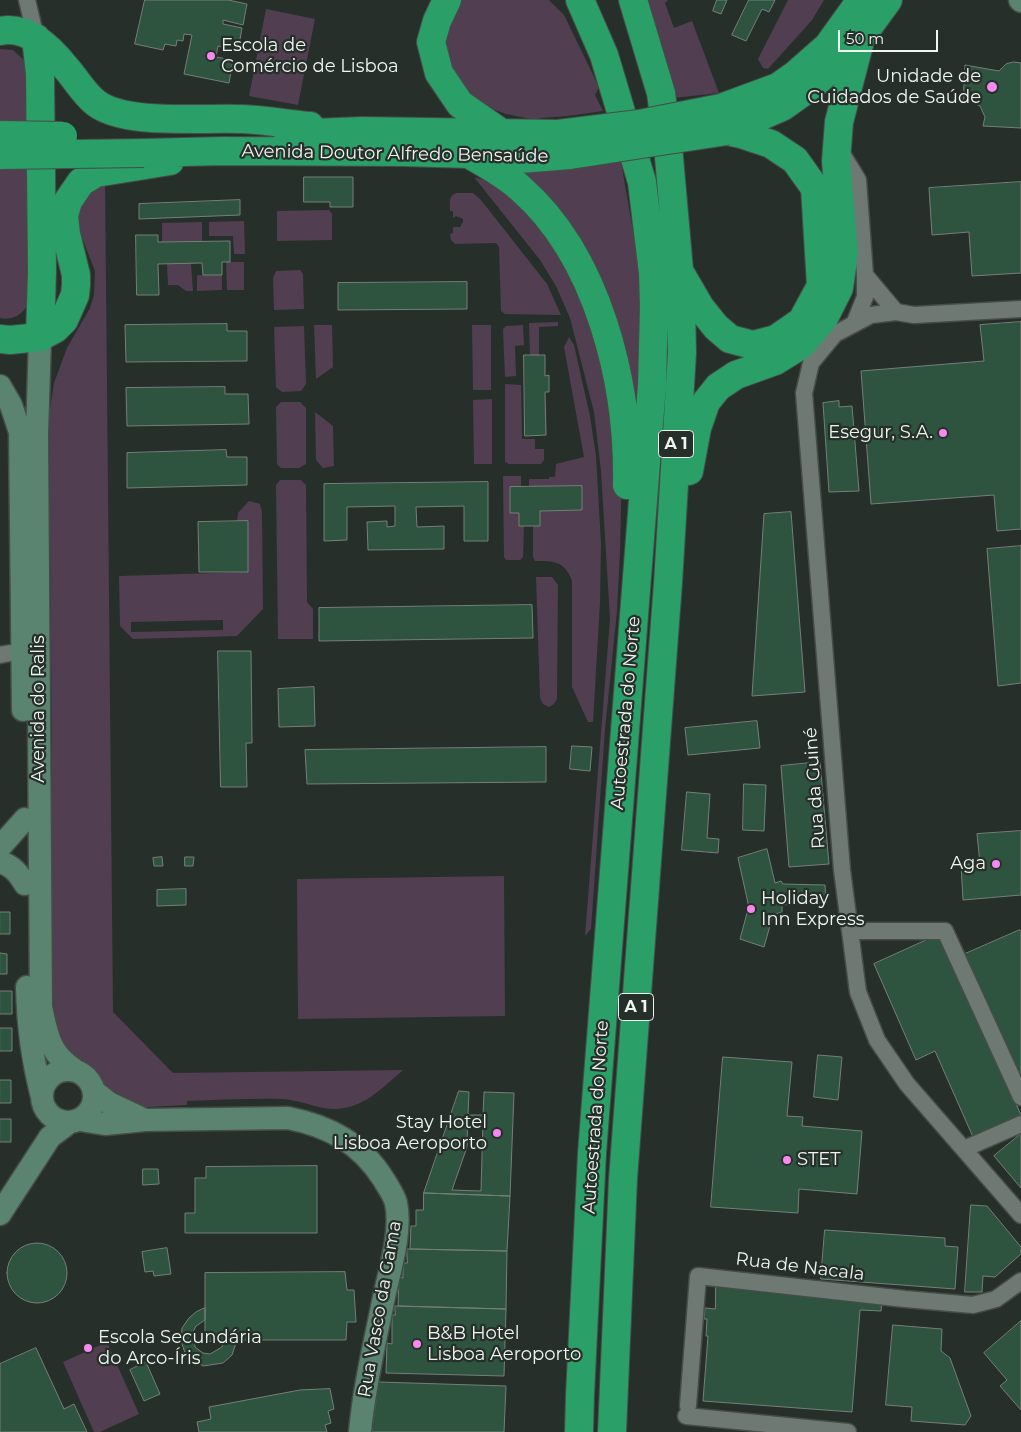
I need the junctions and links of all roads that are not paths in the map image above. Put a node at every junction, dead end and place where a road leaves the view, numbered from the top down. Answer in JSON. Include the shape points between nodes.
{"nodes":[{"id":1,"x":26,"y":0,"type":"edge"},
{"id":2,"x":447,"y":0,"type":"edge"},
{"id":3,"x":633,"y":0,"type":"edge"},
{"id":4,"x":842,"y":0,"type":"edge"},
{"id":5,"x":881,"y":1,"type":"edge"},
{"id":6,"x":579,"y":2,"type":"edge"},
{"id":7,"x":0,"y":31,"type":"edge"},
{"id":8,"x":861,"y":37,"type":"junction"},
{"id":9,"x":36,"y":38,"type":"junction"},
{"id":10,"x":758,"y":93,"type":"junction"},
{"id":11,"x":724,"y":119,"type":"junction"},
{"id":12,"x":362,"y":131,"type":"junction"},
{"id":13,"x":500,"y":132,"type":"junction"},
{"id":14,"x":0,"y":135,"type":"edge"},
{"id":15,"x":564,"y":144,"type":"junction"},
{"id":16,"x":143,"y":145,"type":"junction"},
{"id":17,"x":837,"y":146,"type":"junction"},
{"id":18,"x":223,"y":151,"type":"junction"},
{"id":19,"x":469,"y":154,"type":"junction"},
{"id":20,"x":0,"y":155,"type":"edge"},
{"id":21,"x":679,"y":270,"type":"junction"},
{"id":22,"x":865,"y":275,"type":"junction"},
{"id":23,"x":1021,"y":309,"type":"edge"},
{"id":24,"x":896,"y":312,"type":"junction"},
{"id":25,"x":914,"y":315,"type":"junction"},
{"id":26,"x":854,"y":324,"type":"junction"},
{"id":27,"x":40,"y":337,"type":"junction"},
{"id":28,"x":0,"y":338,"type":"edge"},
{"id":29,"x":0,"y":386,"type":"edge"},
{"id":30,"x":637,"y":578,"type":"junction"},
{"id":31,"x":668,"y":583,"type":"junction"},
{"id":32,"x":22,"y":651,"type":"junction"},
{"id":33,"x":0,"y":655,"type":"edge"},
{"id":34,"x":25,"y":819,"type":"junction"},
{"id":35,"x":0,"y":847,"type":"edge"},
{"id":36,"x":0,"y":862,"type":"edge"},
{"id":37,"x":26,"y":884,"type":"junction"},
{"id":38,"x":850,"y":931,"type":"junction"},
{"id":39,"x":75,"y":1070,"type":"junction"},
{"id":40,"x":95,"y":1092,"type":"junction"},
{"id":41,"x":42,"y":1097,"type":"junction"},
{"id":42,"x":1021,"y":1097,"type":"edge"},
{"id":43,"x":146,"y":1120,"type":"junction"},
{"id":44,"x":75,"y":1121,"type":"junction"},
{"id":45,"x":1021,"y":1124,"type":"edge"},
{"id":46,"x":964,"y":1149,"type":"junction"},
{"id":47,"x":0,"y":1214,"type":"edge"},
{"id":48,"x":1021,"y":1215,"type":"edge"},
{"id":49,"x":1021,"y":1281,"type":"edge"},
{"id":50,"x":360,"y":1432,"type":"edge"},
{"id":51,"x":579,"y":1432,"type":"edge"},
{"id":52,"x":612,"y":1432,"type":"edge"},
{"id":53,"x":848,"y":1432,"type":"edge"}],
"edges":[{"from":1,"to":9,"type":"street"},
{"from":2,"to":13,"type":"highway","via":[[431,42],[439,73],[460,104]]},
{"from":3,"to":21,"type":"highway","name":"Autoestrada do Norte","via":[[661,93]]},
{"from":4,"to":10,"type":"highway"},
{"from":5,"to":8,"type":"highway","name":"Avenida Doutor Alfredo Bensaúde"},
{"from":5,"to":10,"type":"highway","name":"Avenida Doutor Alfredo Bensaúde","via":[[843,26],[795,75]]},
{"from":6,"to":30,"type":"highway","name":"Autoestrada do Norte","number":"A 1","via":[[604,55],[642,182],[649,233],[654,348]]},
{"from":7,"to":9,"type":"highway","via":[[22,32]]},
{"from":8,"to":11,"type":"highway","name":"Avenida Doutor Alfredo Bensaúde","via":[[839,61],[782,107]]},
{"from":8,"to":17,"type":"highway","via":[[839,122]]},
{"from":9,"to":12,"type":"highway","via":[[96,103],[119,114],[172,119],[242,119]]},
{"from":9,"to":27,"type":"highway","via":[[40,74]]},
{"from":10,"to":11,"type":"highway","name":"Avenida Doutor Alfredo Bensaúde"},
{"from":11,"to":15,"type":"highway","name":"Avenida Doutor Alfredo Bensaúde","bridge":true},
{"from":11,"to":21,"type":"highway","via":[[741,134],[771,144],[795,160],[815,188],[821,286],[802,321],[776,339],[753,345],[730,339],[716,327],[700,307]]},
{"from":12,"to":13,"type":"highway","name":"Avenida Doutor Alfredo Bensaúde"},
{"from":12,"to":16,"type":"highway","name":"Avenida Doutor Alfredo Bensaúde"},
{"from":13,"to":15,"type":"highway","name":"Avenida Doutor Alfredo Bensaúde"},
{"from":14,"to":16,"type":"highway","name":"Avenida Doutor Alfredo Bensaúde","bridge":true},
{"from":15,"to":19,"type":"highway","name":"Avenida Doutor Alfredo Bensaúde","via":[[520,159]]},
{"from":16,"to":18,"type":"highway","name":"Avenida Doutor Alfredo Bensaúde"},
{"from":16,"to":20,"type":"highway","name":"Avenida Doutor Alfredo Bensaúde","bridge":true},
{"from":17,"to":22,"type":"street","via":[[858,180]]},
{"from":17,"to":31,"type":"highway","via":[[844,253],[839,288],[824,318],[801,345],[775,361],[736,375],[718,387],[706,402],[697,428]]},
{"from":18,"to":19,"type":"highway","name":"Avenida Doutor Alfredo Bensaúde"},
{"from":18,"to":27,"type":"highway","via":[[96,172],[81,182],[68,200],[64,216],[76,275],[75,295],[64,320]]},
{"from":19,"to":30,"type":"highway","via":[[522,188],[542,211],[579,266],[603,322],[623,404],[627,444],[628,542]]},
{"from":21,"to":31,"type":"highway","name":"Autoestrada do Norte","number":"A 1","via":[[682,353]]},
{"from":22,"to":24,"type":"street"},
{"from":22,"to":26,"type":"street","via":[[865,298]]},
{"from":23,"to":25,"type":"street","name":"Rua da Guiné"},
{"from":24,"to":25,"type":"street","name":"Rua da Guiné"},
{"from":24,"to":26,"type":"street","name":"Rua da Guiné","via":[[871,315]]},
{"from":25,"to":26,"type":"street","name":"Rua da Guiné","via":[[898,322]]},
{"from":26,"to":38,"type":"street","name":"Rua da Guiné","via":[[835,334],[811,363],[804,393],[842,870]]},
{"from":27,"to":28,"type":"highway"},
{"from":27,"to":39,"type":"street","name":"Avenida do Ralis","via":[[37,442],[41,1007],[55,1054]]},
{"from":29,"to":32,"type":"street","name":"Avenida do Ralis","via":[[11,405],[20,432]]},
{"from":30,"to":51,"type":"highway","name":"Autoestrada do Norte","number":"A 1","via":[[592,1153]]},
{"from":31,"to":52,"type":"highway","name":"Autoestrada do Norte","number":"A 1","via":[[623,1179]]},
{"from":32,"to":33,"type":"street"},
{"from":32,"to":34,"type":"street","name":"Avenida do Ralis"},
{"from":34,"to":35,"type":"street"},
{"from":34,"to":37,"type":"street","name":"Avenida do Ralis"},
{"from":36,"to":37,"type":"street","via":[[10,865]]},
{"from":37,"to":41,"type":"street","name":"Avenida do Ralis","via":[[28,1026]]},
{"from":38,"to":42,"type":"street","via":[[945,931]]},
{"from":38,"to":46,"type":"street","name":"Rua da Guiné","via":[[858,992],[877,1040],[907,1084]]},
{"from":39,"to":40,"type":"street","via":[[88,1078]]},
{"from":39,"to":41,"type":"street","via":[[67,1069],[51,1075],[42,1089]]},
{"from":40,"to":43,"type":"street","name":"Rua Vasco da Gama"},
{"from":40,"to":44,"type":"street","via":[[90,1111]]},
{"from":41,"to":44,"type":"street","via":[[51,1116],[60,1121]]},
{"from":43,"to":44,"type":"street","name":"Rua Vasco da Gama","via":[[105,1124]]},
{"from":43,"to":50,"type":"street","name":"Rua Vasco da Gama","via":[[276,1118],[307,1122],[334,1132],[374,1166],[394,1198],[398,1222]]},
{"from":44,"to":47,"type":"street","via":[[50,1138]]},
{"from":45,"to":46,"type":"street"},
{"from":46,"to":48,"type":"street","name":"Rua da Guiné"},
{"from":49,"to":53,"type":"street","name":"Rua de Nacala","via":[[996,1299],[973,1305],[698,1276],[687,1411]]}]}
